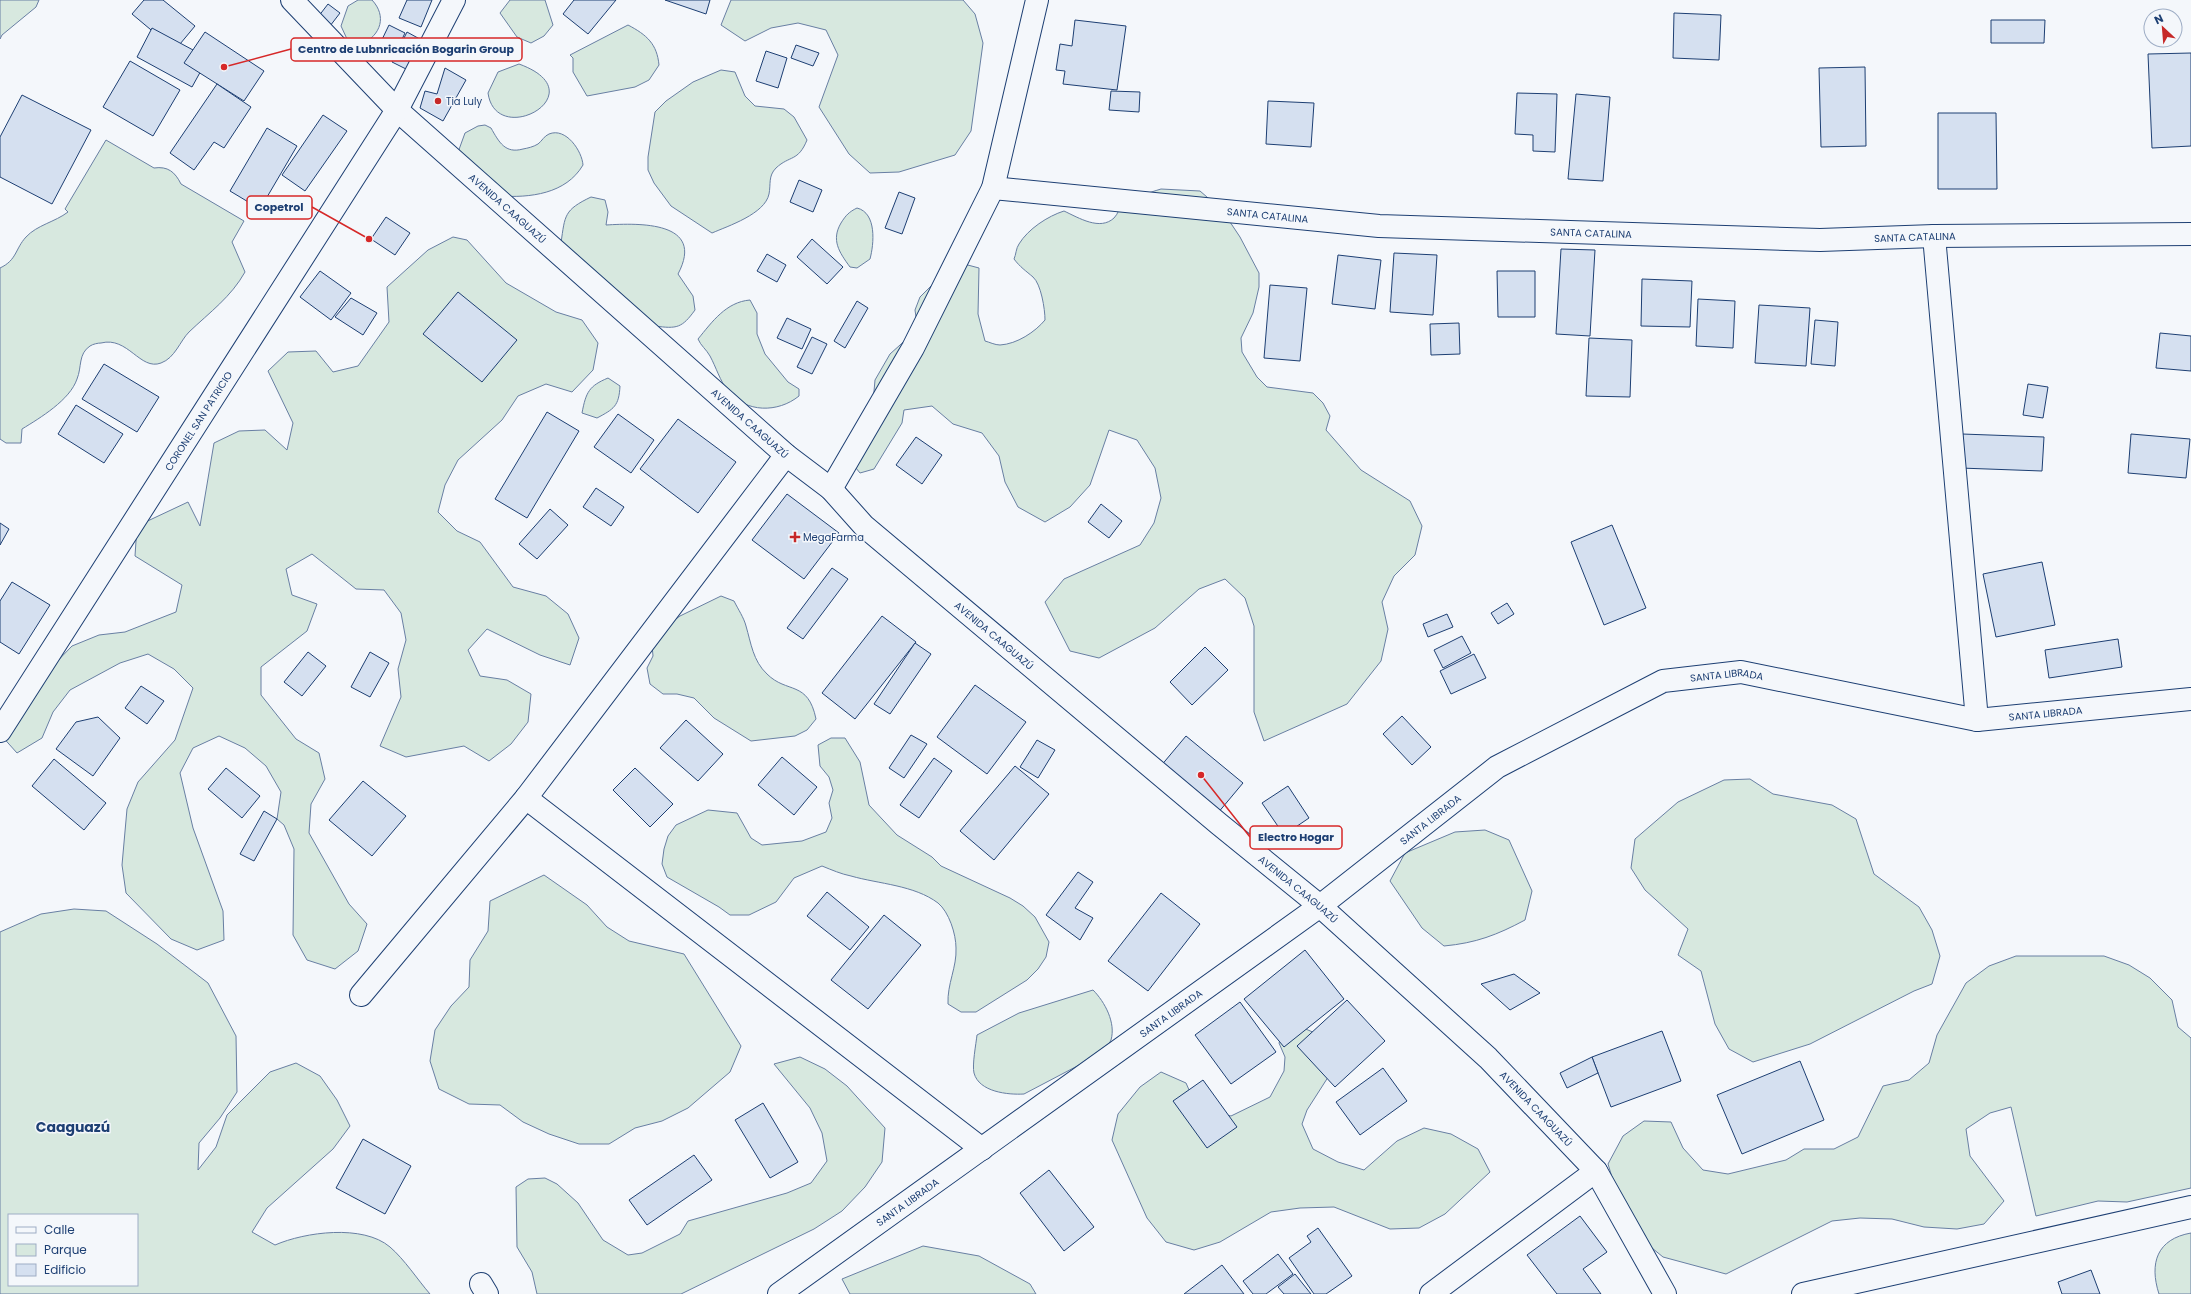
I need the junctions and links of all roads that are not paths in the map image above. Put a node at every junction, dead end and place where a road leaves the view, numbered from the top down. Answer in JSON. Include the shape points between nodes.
{"nodes":[{"id":1,"x":292,"y":0,"type":"edge"},
{"id":2,"x":454,"y":0,"type":"edge"},
{"id":3,"x":1037,"y":0,"type":"edge"},
{"id":4,"x":397,"y":110,"type":"junction"},
{"id":5,"x":993,"y":188,"type":"junction"},
{"id":6,"x":2191,"y":234,"type":"edge"},
{"id":7,"x":1934,"y":236,"type":"junction"},
{"id":8,"x":786,"y":455,"type":"junction"},
{"id":9,"x":831,"y":489,"type":"junction"},
{"id":10,"x":2191,"y":699,"type":"edge"},
{"id":11,"x":1977,"y":720,"type":"junction"},
{"id":12,"x":0,"y":731,"type":"edge"},
{"id":13,"x":526,"y":798,"type":"junction"},
{"id":14,"x":1320,"y":906,"type":"junction"},
{"id":15,"x":361,"y":995,"type":"dead end"},
{"id":16,"x":982,"y":1149,"type":"junction"},
{"id":17,"x":1596,"y":1171,"type":"junction"},
{"id":18,"x":2191,"y":1207,"type":"edge"},
{"id":19,"x":779,"y":1294,"type":"edge"},
{"id":20,"x":1431,"y":1294,"type":"edge"},
{"id":21,"x":1665,"y":1294,"type":"edge"},
{"id":22,"x":1803,"y":1294,"type":"edge"}],
"edges":[{"from":1,"to":4,"type":"street","name":"AVENIDA CAAGUAZÚ"},
{"from":2,"to":4,"type":"street","name":"CORONEL SAN PATRICIO"},
{"from":3,"to":5,"type":"street"},
{"from":4,"to":8,"type":"street","name":"AVENIDA CAAGUAZÚ"},
{"from":4,"to":12,"type":"street","name":"CORONEL SAN PATRICIO"},
{"from":5,"to":7,"type":"street","name":"SANTA CATALINA","via":[[1379,226],[1820,240]]},
{"from":5,"to":9,"type":"street","via":[[913,348]]},
{"from":6,"to":7,"type":"street","name":"SANTA CATALINA"},
{"from":7,"to":11,"type":"street"},
{"from":8,"to":9,"type":"street","name":"AVENIDA CAAGUAZÚ"},
{"from":8,"to":13,"type":"street"},
{"from":9,"to":14,"type":"street","name":"AVENIDA CAAGUAZÚ","via":[[864,526]]},
{"from":10,"to":11,"type":"street","name":"SANTA LIBRADA"},
{"from":11,"to":14,"type":"street","name":"SANTA LIBRADA","via":[[1741,672],[1663,681],[1497,768]]},
{"from":13,"to":15,"type":"street"},
{"from":13,"to":16,"type":"street"},
{"from":14,"to":16,"type":"street","name":"SANTA LIBRADA"},
{"from":14,"to":17,"type":"street","name":"AVENIDA CAAGUAZÚ","via":[[1488,1058]]},
{"from":16,"to":19,"type":"street","name":"SANTA LIBRADA"},
{"from":17,"to":20,"type":"street"},
{"from":17,"to":21,"type":"street","name":"AVENIDA CAAGUAZÚ"},
{"from":18,"to":22,"type":"street"}]}
